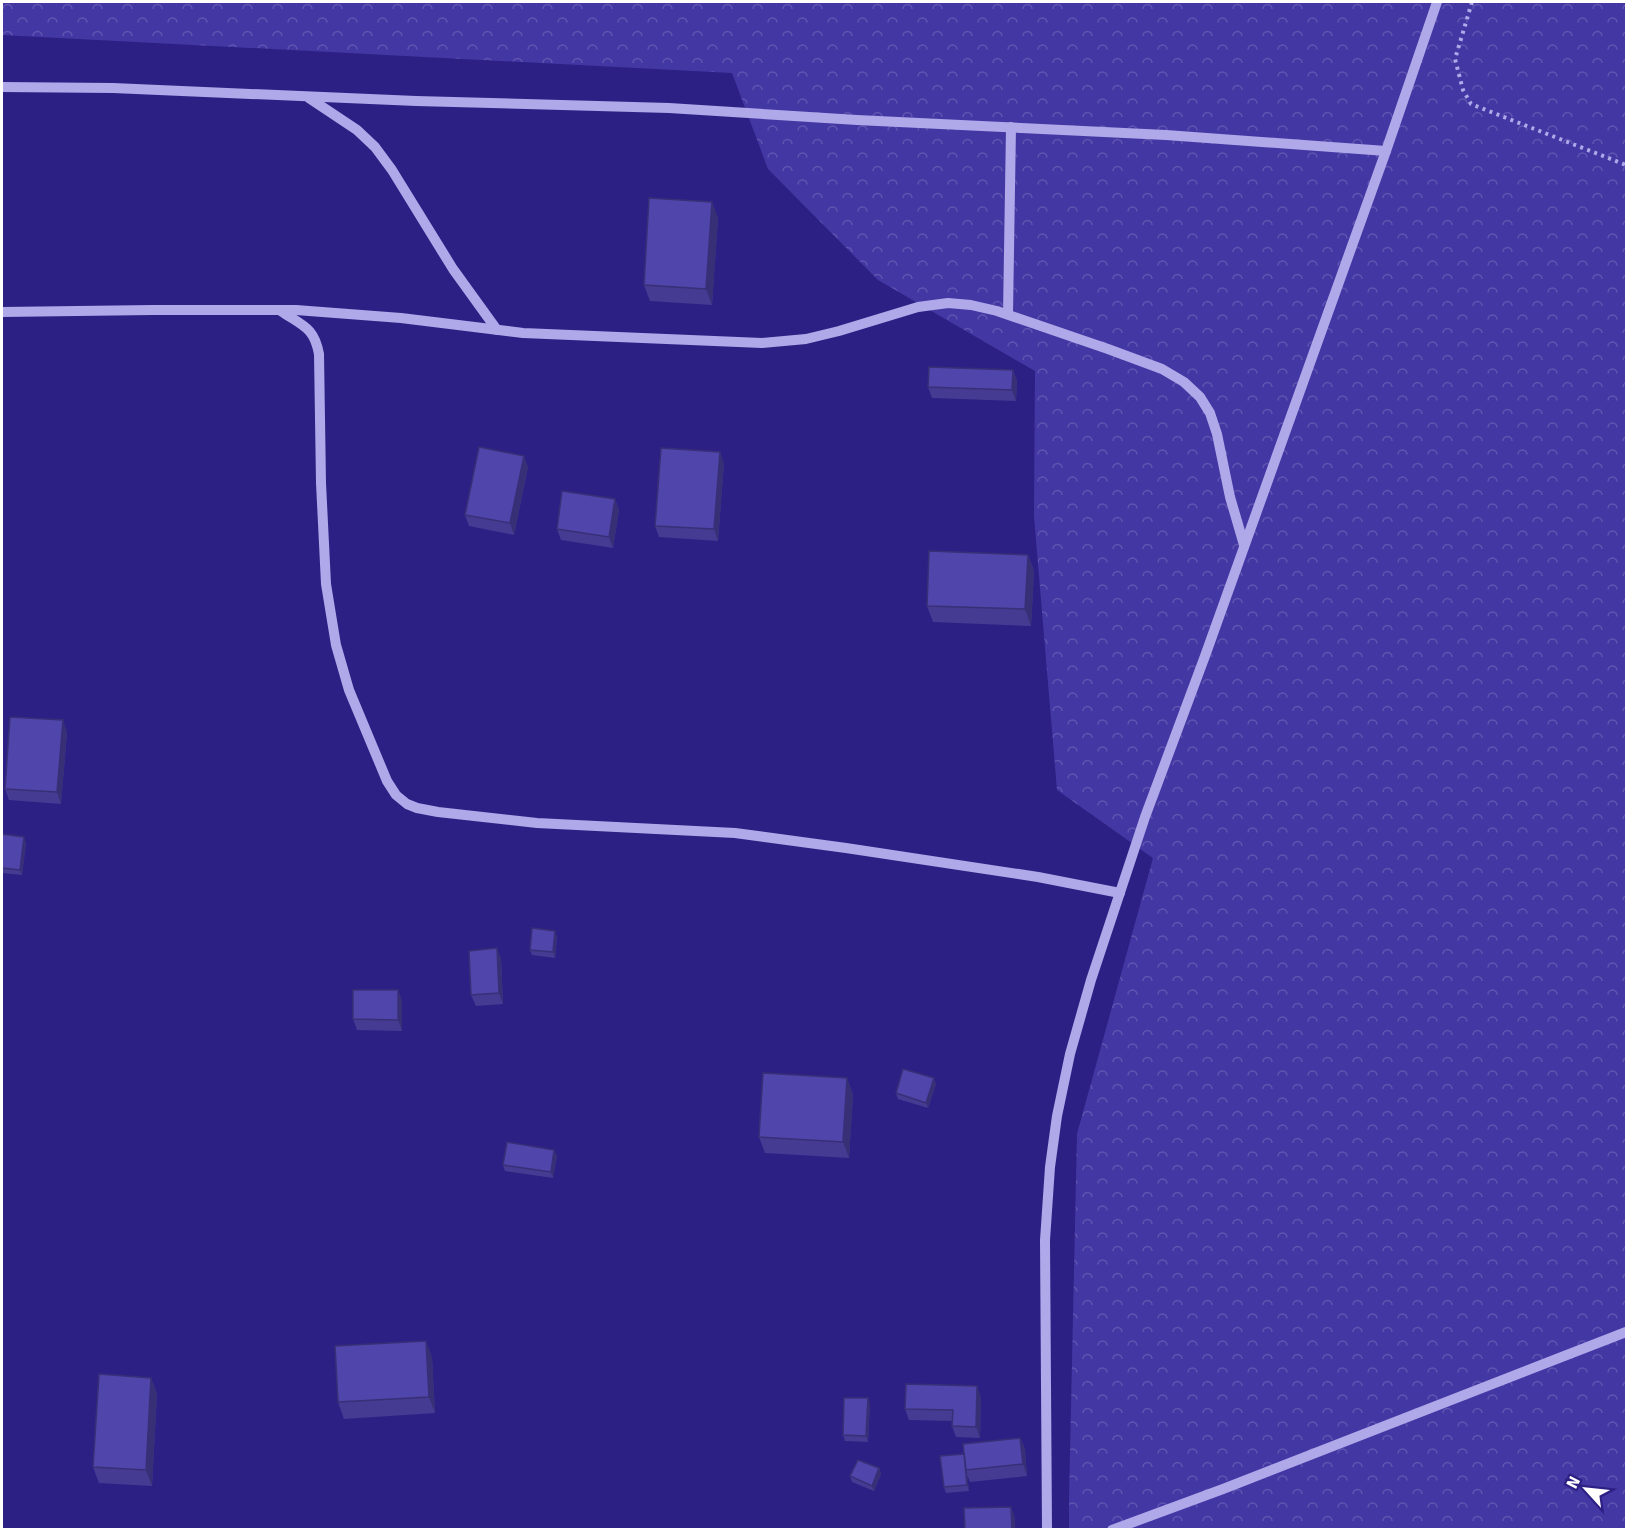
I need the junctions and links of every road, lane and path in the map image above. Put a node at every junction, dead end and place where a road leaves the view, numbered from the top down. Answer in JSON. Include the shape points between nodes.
{"nodes":[{"id":1,"x":1437,"y":2,"type":"edge"},
{"id":2,"x":1472,"y":2,"type":"edge"},
{"id":3,"x":2,"y":87,"type":"edge"},
{"id":4,"x":307,"y":97,"type":"junction"},
{"id":5,"x":1011,"y":127,"type":"junction"},
{"id":6,"x":1386,"y":151,"type":"junction"},
{"id":7,"x":1626,"y":165,"type":"edge"},
{"id":8,"x":281,"y":311,"type":"junction"},
{"id":9,"x":2,"y":312,"type":"edge"},
{"id":10,"x":1008,"y":314,"type":"junction"},
{"id":11,"x":497,"y":330,"type":"junction"},
{"id":12,"x":1244,"y":545,"type":"junction"},
{"id":13,"x":1120,"y":893,"type":"junction"},
{"id":14,"x":1626,"y":1332,"type":"edge"},
{"id":15,"x":1047,"y":1530,"type":"edge"},
{"id":16,"x":1112,"y":1530,"type":"edge"}],
"edges":[{"from":1,"to":6,"type":"street"},
{"from":2,"to":7,"type":"path","via":[[1455,59],[1471,104]]},
{"from":3,"to":4,"type":"street"},
{"from":4,"to":5,"type":"street","via":[[669,108]]},
{"from":4,"to":11,"type":"street","via":[[357,130],[375,147]]},
{"from":5,"to":6,"type":"street"},
{"from":5,"to":10,"type":"street"},
{"from":6,"to":12,"type":"street"},
{"from":8,"to":9,"type":"street"},
{"from":8,"to":11,"type":"street","via":[[401,318]]},
{"from":8,"to":13,"type":"street","via":[[308,329],[319,354],[326,584],[336,645],[349,690],[387,781],[406,804],[438,812],[537,824],[735,833],[1038,877]]},
{"from":10,"to":11,"type":"street","via":[[948,303],[918,307],[806,339],[762,343]]},
{"from":10,"to":12,"type":"street","via":[[1162,369],[1200,397],[1217,434]]},
{"from":12,"to":13,"type":"street"},
{"from":13,"to":15,"type":"street","via":[[1070,1054],[1050,1167],[1045,1240]]},
{"from":14,"to":16,"type":"street"}]}
